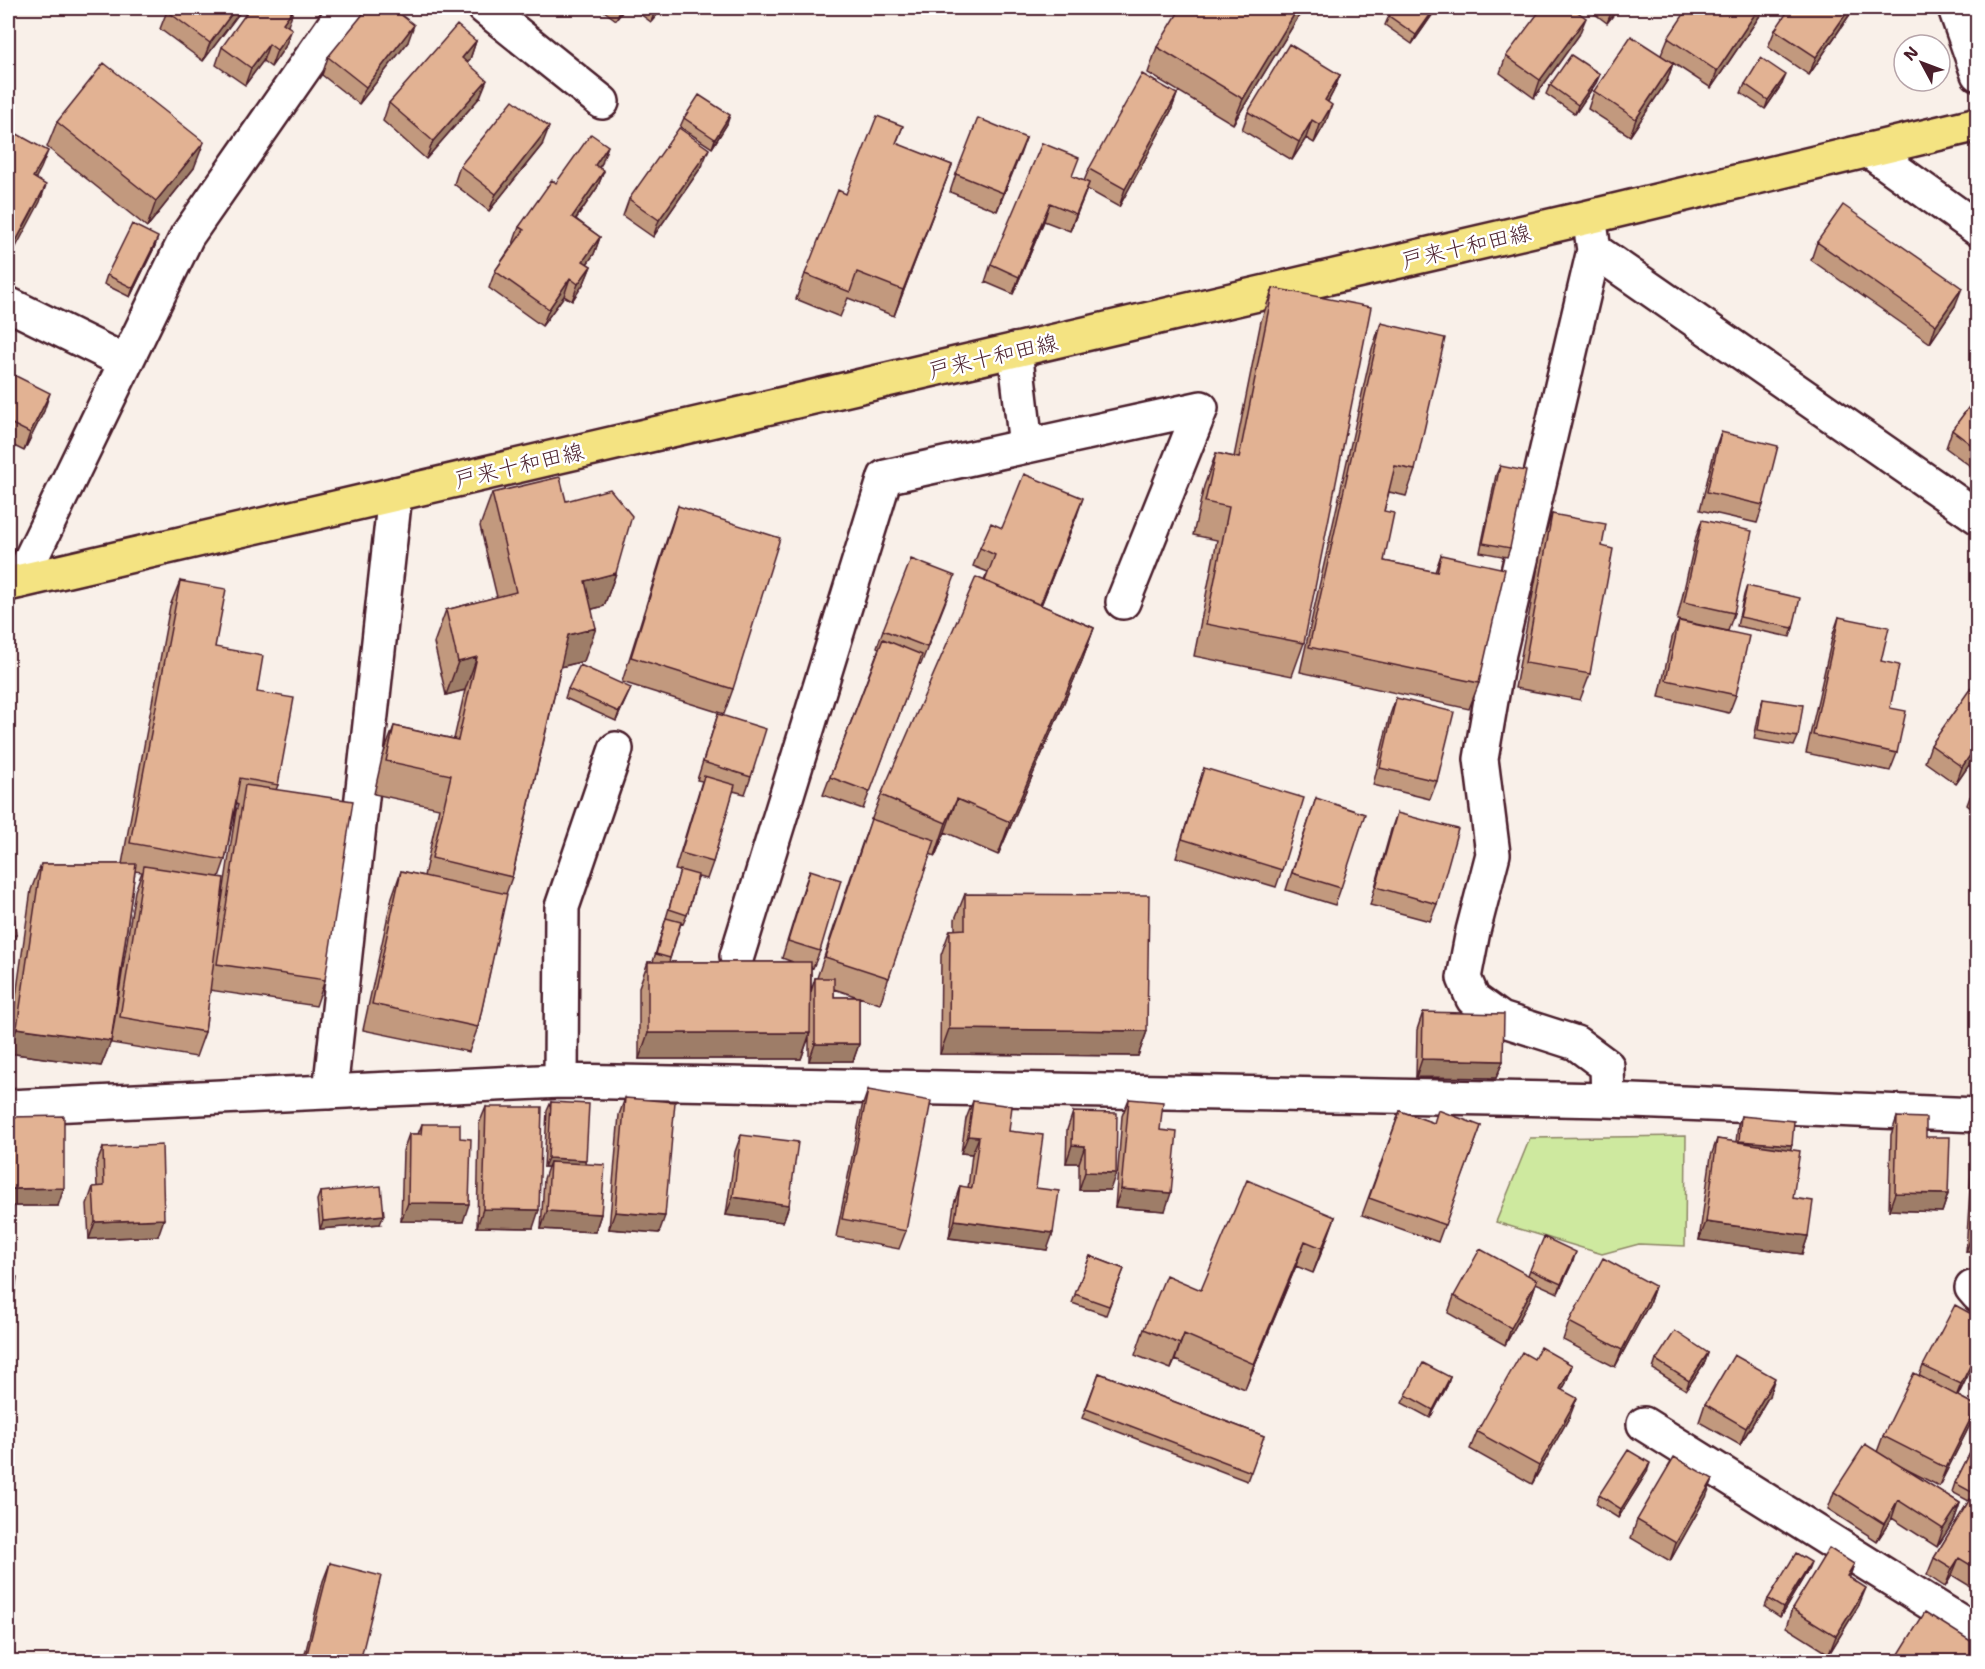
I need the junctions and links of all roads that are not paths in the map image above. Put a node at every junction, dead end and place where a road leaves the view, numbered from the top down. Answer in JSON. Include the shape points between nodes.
{"nodes":[{"id":1,"x":346,"y":8,"type":"edge"},
{"id":2,"x":485,"y":8,"type":"edge"},
{"id":3,"x":1955,"y":8,"type":"edge"},
{"id":4,"x":1977,"y":74,"type":"edge"},
{"id":5,"x":602,"y":102,"type":"dead end"},
{"id":6,"x":1977,"y":124,"type":"edge"},
{"id":7,"x":1868,"y":150,"type":"junction"},
{"id":8,"x":1589,"y":217,"type":"junction"},
{"id":9,"x":1977,"y":228,"type":"edge"},
{"id":10,"x":1594,"y":250,"type":"junction"},
{"id":11,"x":8,"y":304,"type":"edge"},
{"id":12,"x":1015,"y":350,"type":"junction"},
{"id":13,"x":126,"y":362,"type":"junction"},
{"id":14,"x":1026,"y":446,"type":"junction"},
{"id":15,"x":396,"y":494,"type":"junction"},
{"id":16,"x":1977,"y":517,"type":"edge"},
{"id":17,"x":14,"y":582,"type":"edge"},
{"id":18,"x":1123,"y":602,"type":"dead end"},
{"id":19,"x":616,"y":749,"type":"dead end"},
{"id":20,"x":737,"y":956,"type":"dead end"},
{"id":21,"x":561,"y":1081,"type":"junction"},
{"id":22,"x":330,"y":1092,"type":"junction"},
{"id":23,"x":1608,"y":1100,"type":"junction"},
{"id":24,"x":8,"y":1107,"type":"edge"},
{"id":25,"x":1977,"y":1114,"type":"edge"},
{"id":26,"x":1644,"y":1425,"type":"dead end"},
{"id":27,"x":1977,"y":1633,"type":"edge"}],
"edges":[{"from":1,"to":13,"type":"street","via":[[188,236]]},
{"from":2,"to":5,"type":"street"},
{"from":3,"to":4,"type":"street"},
{"from":6,"to":7,"type":"main road","name":"戸来十和田線"},
{"from":7,"to":8,"type":"main road","name":"戸来十和田線"},
{"from":7,"to":9,"type":"street"},
{"from":8,"to":10,"type":"street"},
{"from":8,"to":12,"type":"main road","name":"戸来十和田線"},
{"from":10,"to":16,"type":"street"},
{"from":10,"to":23,"type":"street","via":[[1499,653],[1481,759],[1493,854],[1464,978],[1473,999],[1501,1019],[1576,1043],[1607,1066]]},
{"from":11,"to":13,"type":"street"},
{"from":12,"to":14,"type":"street"},
{"from":12,"to":15,"type":"main road","name":"戸来十和田線"},
{"from":13,"to":17,"type":"street"},
{"from":14,"to":18,"type":"street","via":[[1201,408]]},
{"from":14,"to":20,"type":"street","via":[[885,477]]},
{"from":15,"to":17,"type":"main road","name":"戸来十和田線"},
{"from":15,"to":22,"type":"street"},
{"from":19,"to":21,"type":"street","via":[[562,907]]},
{"from":21,"to":22,"type":"street"},
{"from":21,"to":23,"type":"street"},
{"from":22,"to":24,"type":"street"},
{"from":23,"to":25,"type":"street"},
{"from":26,"to":27,"type":"street"}]}
